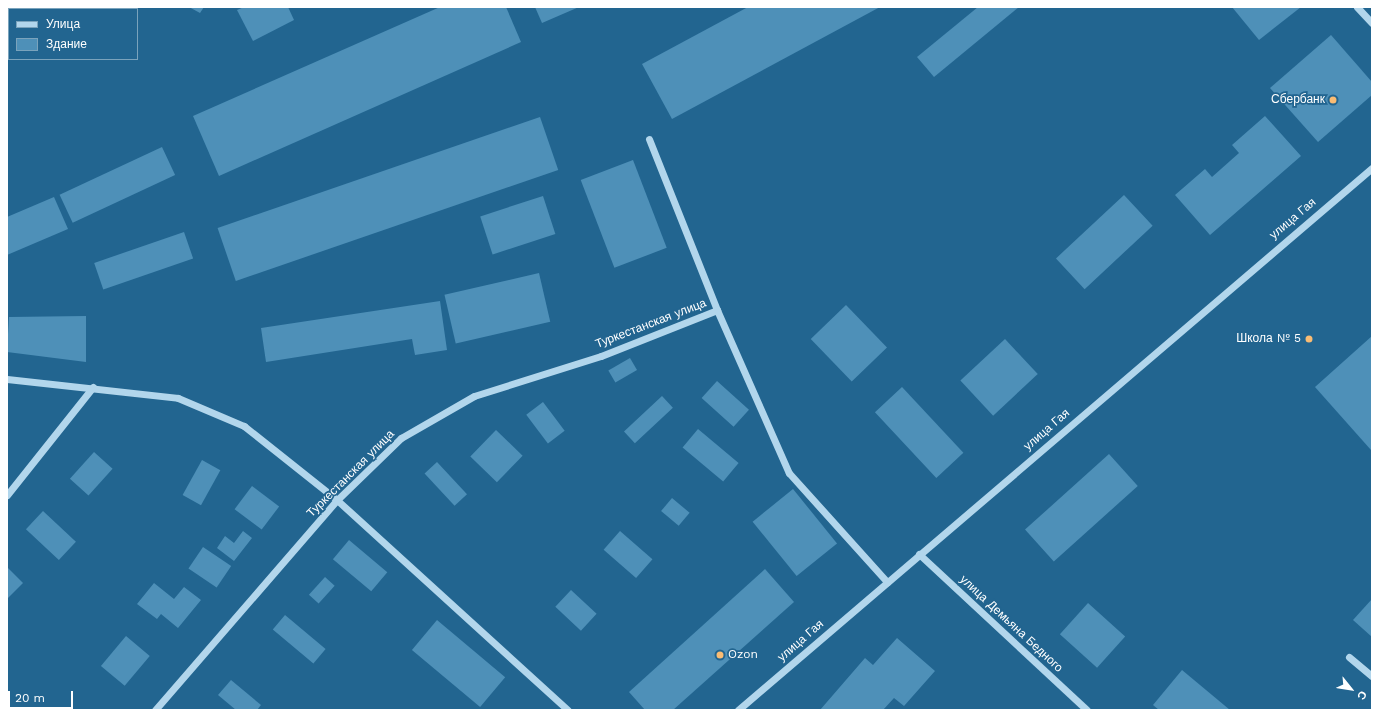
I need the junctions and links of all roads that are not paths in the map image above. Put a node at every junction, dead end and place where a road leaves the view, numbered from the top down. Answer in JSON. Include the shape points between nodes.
{"nodes":[{"id":1,"x":1357,"y":7,"type":"edge"},
{"id":2,"x":1372,"y":23,"type":"edge"},
{"id":3,"x":649,"y":139,"type":"dead end"},
{"id":4,"x":1372,"y":168,"type":"edge"},
{"id":5,"x":717,"y":310,"type":"junction"},
{"id":6,"x":7,"y":379,"type":"edge"},
{"id":7,"x":93,"y":387,"type":"junction"},
{"id":8,"x":7,"y":495,"type":"edge"},
{"id":9,"x":337,"y":500,"type":"junction"},
{"id":10,"x":919,"y":554,"type":"junction"},
{"id":11,"x":887,"y":582,"type":"junction"},
{"id":12,"x":1349,"y":657,"type":"dead end"},
{"id":13,"x":1372,"y":676,"type":"edge"},
{"id":14,"x":155,"y":710,"type":"edge"},
{"id":15,"x":568,"y":710,"type":"edge"},
{"id":16,"x":738,"y":710,"type":"edge"},
{"id":17,"x":1087,"y":710,"type":"edge"}],
"edges":[{"from":1,"to":2,"type":"street"},
{"from":3,"to":5,"type":"street"},
{"from":4,"to":10,"type":"street","name":"улица Гая"},
{"from":5,"to":9,"type":"street","name":"Туркестанская улица","via":[[601,356],[474,396],[401,438]]},
{"from":5,"to":11,"type":"street","via":[[789,473]]},
{"from":6,"to":7,"type":"street"},
{"from":7,"to":8,"type":"street"},
{"from":7,"to":9,"type":"street","via":[[178,398],[244,426]]},
{"from":9,"to":14,"type":"street","name":"Туркестанская улица"},
{"from":9,"to":15,"type":"street"},
{"from":10,"to":11,"type":"street","name":"улица Гая"},
{"from":10,"to":17,"type":"street","name":"улица Демьяна Бедного"},
{"from":11,"to":16,"type":"street","name":"улица Гая"},
{"from":12,"to":13,"type":"street"}]}
